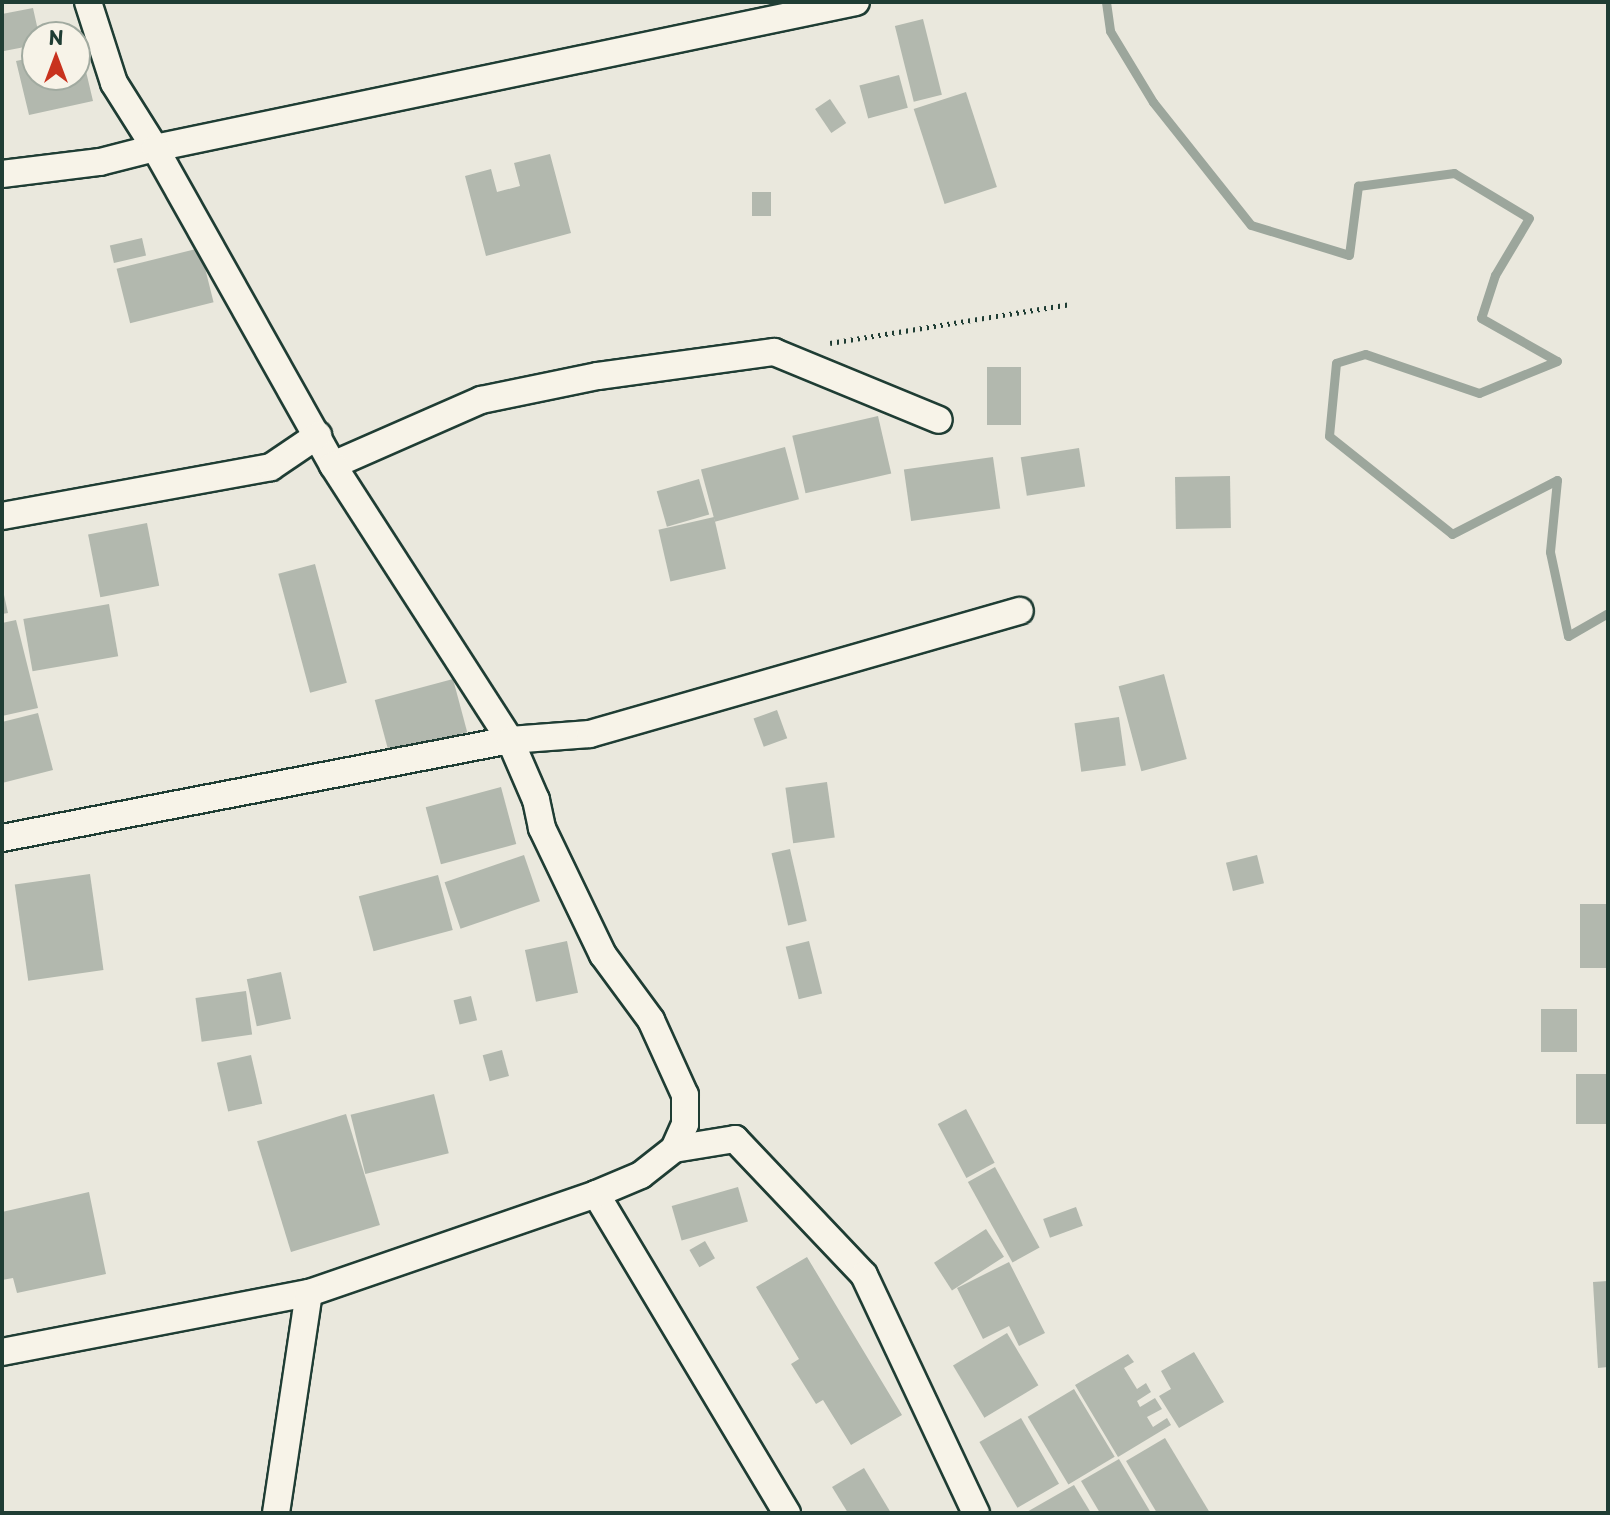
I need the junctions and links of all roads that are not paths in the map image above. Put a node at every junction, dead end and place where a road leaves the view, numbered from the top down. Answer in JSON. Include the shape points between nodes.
{"nodes":[{"id":1,"x":88,"y":2,"type":"edge"},
{"id":2,"x":856,"y":2,"type":"edge"},
{"id":3,"x":155,"y":148,"type":"junction"},
{"id":4,"x":2,"y":174,"type":"edge"},
{"id":5,"x":939,"y":420,"type":"dead end"},
{"id":6,"x":318,"y":435,"type":"junction"},
{"id":7,"x":333,"y":465,"type":"junction"},
{"id":8,"x":2,"y":516,"type":"edge"},
{"id":9,"x":1020,"y":611,"type":"dead end"},
{"id":10,"x":510,"y":740,"type":"junction"},
{"id":11,"x":2,"y":838,"type":"edge"},
{"id":12,"x":674,"y":1149,"type":"junction"},
{"id":13,"x":596,"y":1195,"type":"junction"},
{"id":14,"x":309,"y":1293,"type":"junction"},
{"id":15,"x":2,"y":1352,"type":"edge"},
{"id":16,"x":275,"y":1513,"type":"edge"},
{"id":17,"x":788,"y":1513,"type":"edge"},
{"id":18,"x":976,"y":1513,"type":"edge"}],
"edges":[{"from":1,"to":3,"type":"street","via":[[114,83]]},
{"from":2,"to":3,"type":"street"},
{"from":3,"to":4,"type":"street","via":[[100,162]]},
{"from":3,"to":6,"type":"street"},
{"from":5,"to":7,"type":"street","via":[[774,352],[598,376],[481,400]]},
{"from":6,"to":7,"type":"street"},
{"from":6,"to":8,"type":"street","via":[[271,467]]},
{"from":7,"to":10,"type":"street"},
{"from":9,"to":10,"type":"street","via":[[590,734]]},
{"from":10,"to":11,"type":"street"},
{"from":10,"to":12,"type":"street","via":[[536,800],[542,828],[603,956],[651,1020],[685,1095],[685,1124]]},
{"from":12,"to":13,"type":"street","via":[[641,1175]]},
{"from":12,"to":18,"type":"street","via":[[735,1139],[864,1275]]},
{"from":13,"to":14,"type":"street"},
{"from":13,"to":17,"type":"street"},
{"from":14,"to":15,"type":"street"},
{"from":14,"to":16,"type":"street"}]}
